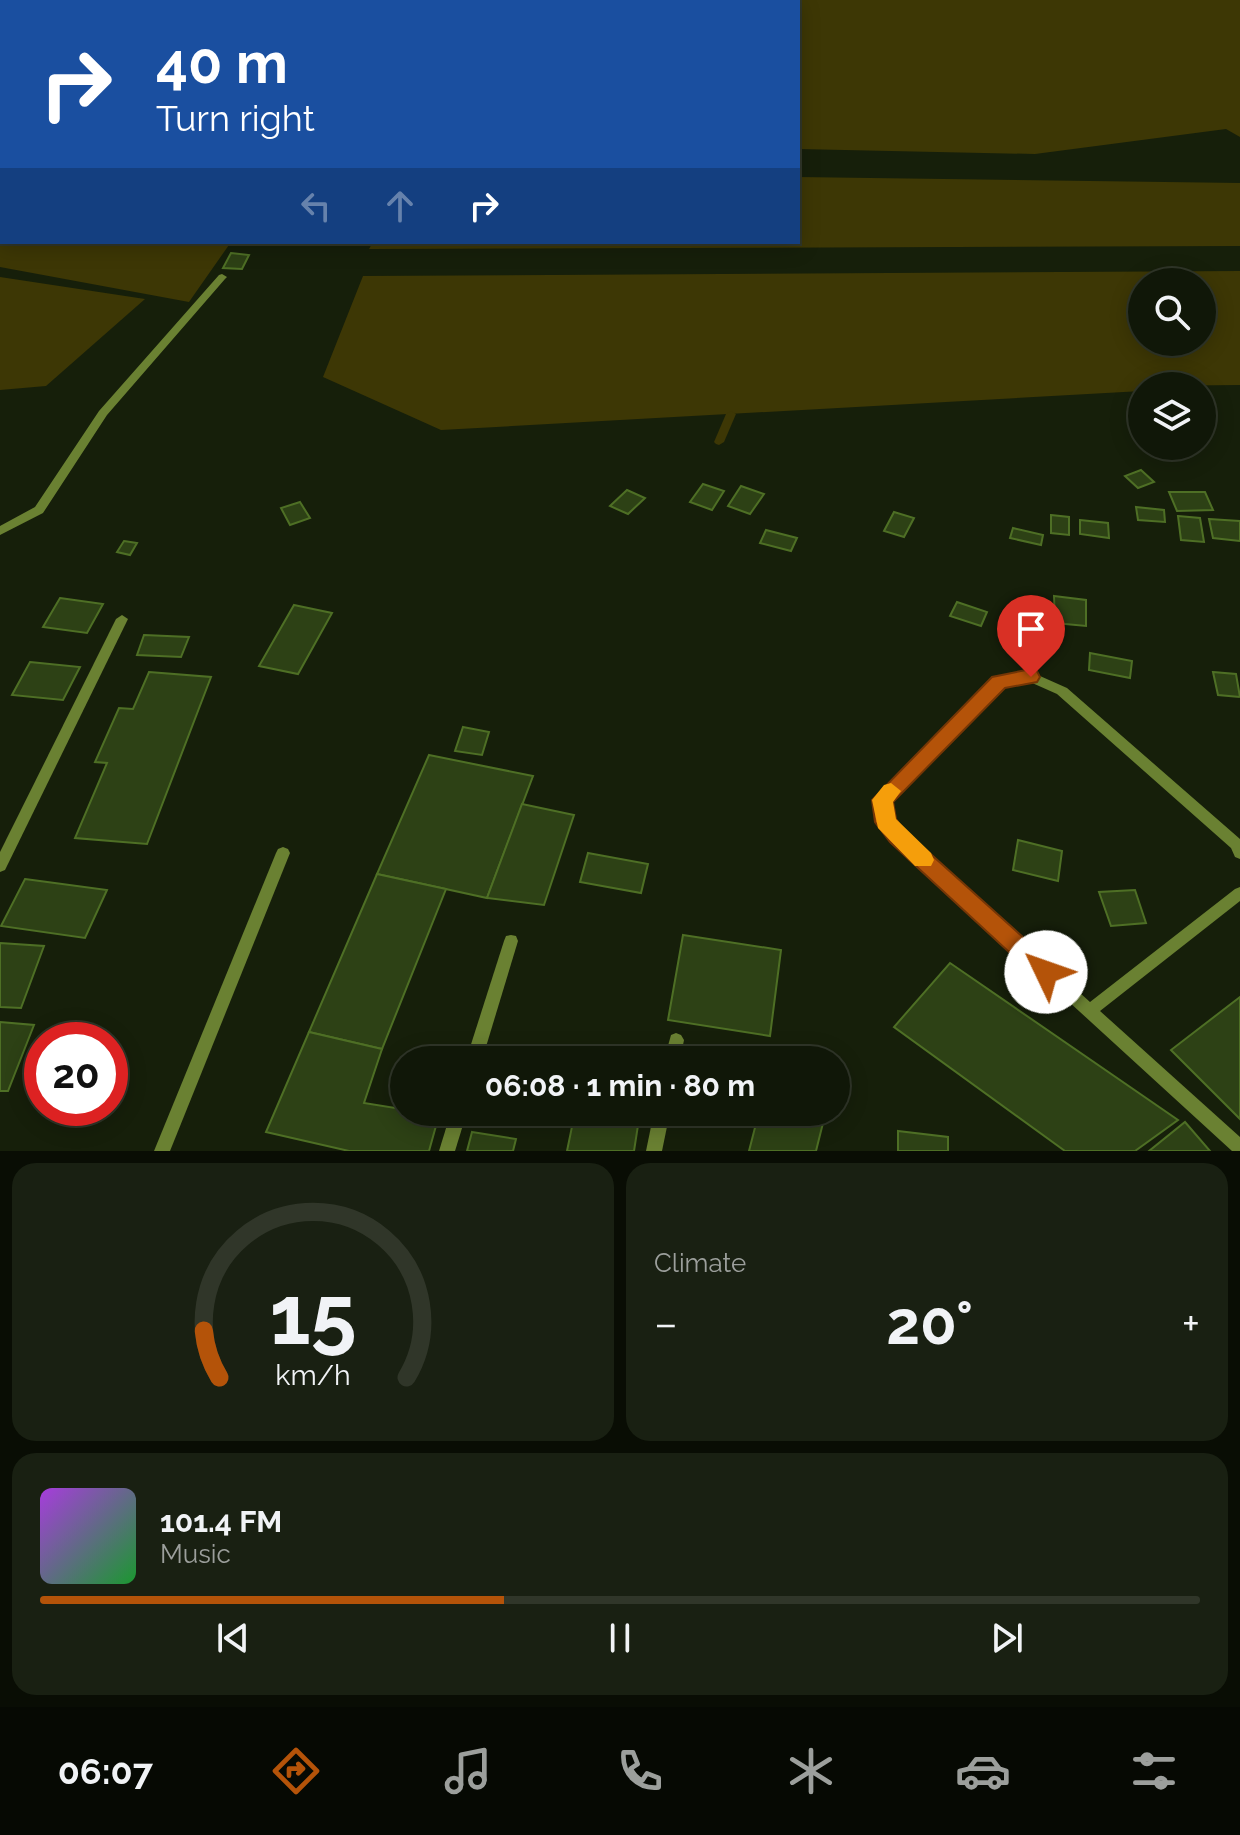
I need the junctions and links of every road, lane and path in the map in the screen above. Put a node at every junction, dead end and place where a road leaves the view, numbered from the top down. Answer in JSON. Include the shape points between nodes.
{"nodes":[{"id":1,"x":222,"y":277,"type":"dead end"},
{"id":2,"x":0,"y":531,"type":"edge"},
{"id":3,"x":122,"y":619,"type":"dead end"},
{"id":4,"x":283,"y":853,"type":"dead end"},
{"id":5,"x":1240,"y":853,"type":"edge"},
{"id":6,"x":0,"y":866,"type":"edge"},
{"id":7,"x":1240,"y":893,"type":"edge"},
{"id":8,"x":511,"y":941,"type":"dead end"},
{"id":9,"x":1089,"y":1011,"type":"junction"},
{"id":10,"x":676,"y":1040,"type":"dead end"},
{"id":11,"x":478,"y":1046,"type":"edge"},
{"id":12,"x":675,"y":1046,"type":"edge"},
{"id":13,"x":455,"y":1126,"type":"edge"},
{"id":14,"x":659,"y":1126,"type":"edge"},
{"id":15,"x":1240,"y":1148,"type":"edge"},
{"id":16,"x":162,"y":1151,"type":"edge"},
{"id":17,"x":447,"y":1151,"type":"edge"},
{"id":18,"x":654,"y":1151,"type":"edge"}],
"edges":[{"from":1,"to":2,"type":"lane","via":[[103,413],[39,510]]},
{"from":3,"to":6,"type":"lane"},
{"from":4,"to":16,"type":"lane"},
{"from":5,"to":9,"type":"lane","via":[[1062,691],[1031,677],[999,682],[882,800],[886,822],[897,836]]},
{"from":7,"to":9,"type":"lane"},
{"from":8,"to":11,"type":"lane"},
{"from":9,"to":15,"type":"lane"},
{"from":10,"to":12,"type":"lane"},
{"from":13,"to":17,"type":"lane"},
{"from":14,"to":18,"type":"lane"}]}
